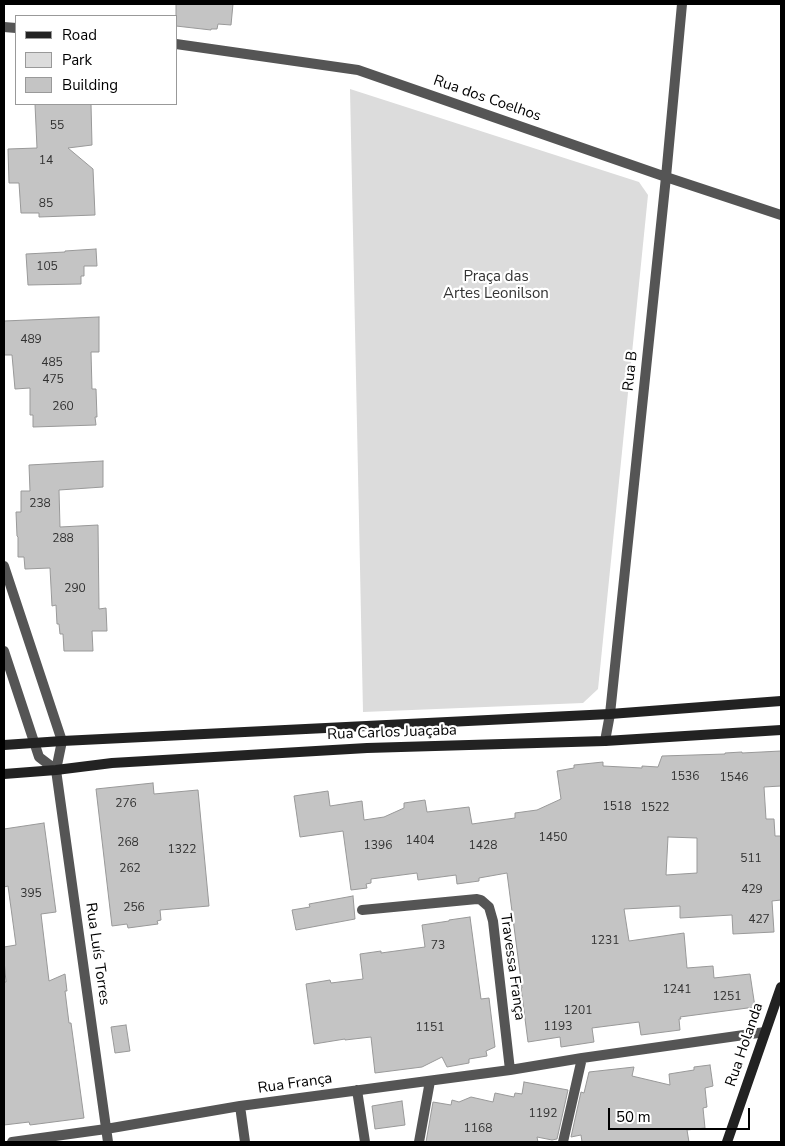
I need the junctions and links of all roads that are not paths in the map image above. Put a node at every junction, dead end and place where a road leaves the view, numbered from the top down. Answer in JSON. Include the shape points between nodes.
{"nodes":[{"id":1,"x":682,"y":4,"type":"edge"},
{"id":2,"x":178,"y":44,"type":"edge"},
{"id":3,"x":666,"y":177,"type":"junction"},
{"id":4,"x":781,"y":215,"type":"edge"},
{"id":5,"x":4,"y":566,"type":"edge"},
{"id":6,"x":4,"y":651,"type":"edge"},
{"id":7,"x":781,"y":701,"type":"edge"},
{"id":8,"x":610,"y":714,"type":"junction"},
{"id":9,"x":781,"y":730,"type":"edge"},
{"id":10,"x":62,"y":741,"type":"junction"},
{"id":11,"x":605,"y":741,"type":"junction"},
{"id":12,"x":35,"y":743,"type":"junction"},
{"id":13,"x":4,"y":746,"type":"edge"},
{"id":14,"x":56,"y":770,"type":"junction"},
{"id":15,"x":4,"y":774,"type":"edge"},
{"id":16,"x":362,"y":910,"type":"dead end"},
{"id":17,"x":781,"y":987,"type":"edge"},
{"id":18,"x":765,"y":1032,"type":"junction"},
{"id":19,"x":582,"y":1058,"type":"junction"},
{"id":20,"x":510,"y":1070,"type":"junction"},
{"id":21,"x":430,"y":1081,"type":"junction"},
{"id":22,"x":357,"y":1090,"type":"junction"},
{"id":23,"x":240,"y":1106,"type":"junction"},
{"id":24,"x":106,"y":1129,"type":"junction"},
{"id":25,"x":12,"y":1142,"type":"edge"},
{"id":26,"x":108,"y":1142,"type":"edge"},
{"id":27,"x":245,"y":1142,"type":"edge"},
{"id":28,"x":365,"y":1142,"type":"edge"},
{"id":29,"x":419,"y":1142,"type":"edge"},
{"id":30,"x":563,"y":1142,"type":"edge"},
{"id":31,"x":727,"y":1142,"type":"edge"}],
"edges":[{"from":1,"to":3,"type":"street","name":"Rua B"},
{"from":2,"to":3,"type":"street","name":"Rua dos Coelhos","via":[[358,70]]},
{"from":3,"to":4,"type":"street","name":"Rua dos Coelhos"},
{"from":3,"to":8,"type":"street","name":"Rua B"},
{"from":5,"to":10,"type":"street"},
{"from":6,"to":12,"type":"street"},
{"from":7,"to":8,"type":"street","name":"Rua Carlos Juaçaba"},
{"from":8,"to":10,"type":"street","name":"Rua Carlos Juaçaba"},
{"from":8,"to":11,"type":"street","name":"Rua B"},
{"from":9,"to":11,"type":"street","name":"Rua Carlos Juaçaba"},
{"from":10,"to":12,"type":"street","name":"Rua Carlos Juaçaba"},
{"from":10,"to":14,"type":"street","name":"Rua Luís Torres"},
{"from":11,"to":14,"type":"street","name":"Rua Carlos Juaçaba","via":[[367,748],[112,763]]},
{"from":12,"to":13,"type":"street","name":"Rua Carlos Juaçaba"},
{"from":12,"to":14,"type":"street","via":[[39,757]]},
{"from":14,"to":15,"type":"street","name":"Rua Carlos Juaçaba"},
{"from":14,"to":24,"type":"street","name":"Rua Luís Torres"},
{"from":16,"to":20,"type":"street","name":"Travessa França","via":[[477,899],[489,906]]},
{"from":17,"to":18,"type":"street","name":"Rua Holanda"},
{"from":18,"to":19,"type":"street","name":"Rua França"},
{"from":18,"to":31,"type":"street","name":"Rua Holanda"},
{"from":19,"to":20,"type":"street","name":"Rua França"},
{"from":19,"to":30,"type":"street"},
{"from":20,"to":21,"type":"street","name":"Rua França"},
{"from":21,"to":22,"type":"street","name":"Rua França"},
{"from":21,"to":29,"type":"street"},
{"from":22,"to":23,"type":"street","name":"Rua França"},
{"from":22,"to":28,"type":"street"},
{"from":23,"to":24,"type":"street","name":"Rua França"},
{"from":23,"to":27,"type":"street"},
{"from":24,"to":25,"type":"street","name":"Rua França"},
{"from":24,"to":26,"type":"street","name":"Rua Luís Torres"}]}
